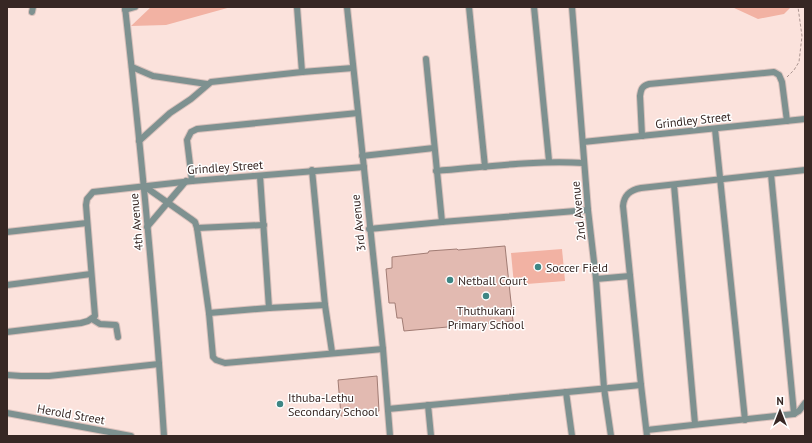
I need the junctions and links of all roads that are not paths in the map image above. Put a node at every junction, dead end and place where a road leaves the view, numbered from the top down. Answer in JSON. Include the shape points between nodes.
{"nodes":[{"id":1,"x":135,"y":7,"type":"edge"},
{"id":2,"x":297,"y":7,"type":"edge"},
{"id":3,"x":347,"y":7,"type":"edge"},
{"id":4,"x":469,"y":7,"type":"edge"},
{"id":5,"x":534,"y":7,"type":"edge"},
{"id":6,"x":572,"y":7,"type":"edge"},
{"id":7,"x":125,"y":8,"type":"edge"},
{"id":8,"x":426,"y":59,"type":"dead end"},
{"id":9,"x":132,"y":67,"type":"junction"},
{"id":10,"x":353,"y":68,"type":"junction"},
{"id":11,"x":302,"y":72,"type":"junction"},
{"id":12,"x":208,"y":84,"type":"junction"},
{"id":13,"x":358,"y":113,"type":"junction"},
{"id":14,"x":805,"y":119,"type":"edge"},
{"id":15,"x":787,"y":121,"type":"junction"},
{"id":16,"x":715,"y":129,"type":"junction"},
{"id":17,"x":642,"y":136,"type":"junction"},
{"id":18,"x":140,"y":141,"type":"junction"},
{"id":19,"x":583,"y":142,"type":"junction"},
{"id":20,"x":434,"y":148,"type":"junction"},
{"id":21,"x":362,"y":156,"type":"junction"},
{"id":22,"x":549,"y":162,"type":"junction"},
{"id":23,"x":584,"y":162,"type":"junction"},
{"id":24,"x":364,"y":167,"type":"junction"},
{"id":25,"x":485,"y":167,"type":"junction"},
{"id":26,"x":312,"y":170,"type":"junction"},
{"id":27,"x":805,"y":170,"type":"edge"},
{"id":28,"x":436,"y":172,"type":"junction"},
{"id":29,"x":771,"y":174,"type":"junction"},
{"id":30,"x":260,"y":176,"type":"junction"},
{"id":31,"x":720,"y":180,"type":"junction"},
{"id":32,"x":189,"y":181,"type":"junction"},
{"id":33,"x":674,"y":184,"type":"junction"},
{"id":34,"x":144,"y":186,"type":"junction"},
{"id":35,"x":168,"y":203,"type":"junction"},
{"id":36,"x":588,"y":210,"type":"junction"},
{"id":37,"x":442,"y":222,"type":"junction"},
{"id":38,"x":87,"y":223,"type":"junction"},
{"id":39,"x":264,"y":225,"type":"junction"},
{"id":40,"x":147,"y":227,"type":"junction"},
{"id":41,"x":197,"y":228,"type":"junction"},
{"id":42,"x":369,"y":229,"type":"junction"},
{"id":43,"x":7,"y":232,"type":"edge"},
{"id":44,"x":91,"y":274,"type":"junction"},
{"id":45,"x":630,"y":276,"type":"junction"},
{"id":46,"x":596,"y":279,"type":"junction"},
{"id":47,"x":7,"y":285,"type":"edge"},
{"id":48,"x":324,"y":305,"type":"junction"},
{"id":49,"x":269,"y":308,"type":"junction"},
{"id":50,"x":209,"y":314,"type":"junction"},
{"id":51,"x":92,"y":318,"type":"junction"},
{"id":52,"x":7,"y":332,"type":"edge"},
{"id":53,"x":118,"y":337,"type":"dead end"},
{"id":54,"x":383,"y":348,"type":"junction"},
{"id":55,"x":332,"y":352,"type":"junction"},
{"id":56,"x":159,"y":364,"type":"junction"},
{"id":57,"x":7,"y":375,"type":"edge"},
{"id":58,"x":641,"y":385,"type":"junction"},
{"id":59,"x":604,"y":388,"type":"junction"},
{"id":60,"x":566,"y":392,"type":"junction"},
{"id":61,"x":805,"y":403,"type":"edge"},
{"id":62,"x":428,"y":405,"type":"junction"},
{"id":63,"x":388,"y":409,"type":"junction"},
{"id":64,"x":7,"y":413,"type":"edge"},
{"id":65,"x":794,"y":414,"type":"junction"},
{"id":66,"x":745,"y":420,"type":"junction"},
{"id":67,"x":695,"y":424,"type":"junction"},
{"id":68,"x":647,"y":433,"type":"edge"},
{"id":69,"x":131,"y":436,"type":"edge"},
{"id":70,"x":164,"y":436,"type":"edge"},
{"id":71,"x":390,"y":436,"type":"edge"},
{"id":72,"x":431,"y":436,"type":"edge"},
{"id":73,"x":572,"y":436,"type":"edge"},
{"id":74,"x":611,"y":436,"type":"edge"}],
"edges":[{"from":1,"to":7,"type":"street"},
{"from":2,"to":11,"type":"street"},
{"from":3,"to":10,"type":"street","name":"3rd Avenue"},
{"from":4,"to":25,"type":"street"},
{"from":5,"to":22,"type":"street"},
{"from":6,"to":19,"type":"street","name":"2nd Avenue"},
{"from":7,"to":9,"type":"street","name":"4th Avenue"},
{"from":8,"to":20,"type":"street"},
{"from":9,"to":12,"type":"street","via":[[153,76]]},
{"from":9,"to":18,"type":"street","name":"4th Avenue"},
{"from":10,"to":11,"type":"street"},
{"from":10,"to":13,"type":"street","name":"3rd Avenue"},
{"from":11,"to":12,"type":"street","via":[[214,81]]},
{"from":12,"to":18,"type":"street","via":[[170,113]]},
{"from":13,"to":21,"type":"street","name":"3rd Avenue"},
{"from":13,"to":32,"type":"street","via":[[197,129],[191,132],[186,140]]},
{"from":14,"to":15,"type":"street","name":"Grindley Street"},
{"from":15,"to":16,"type":"street","name":"Grindley Street"},
{"from":15,"to":17,"type":"street","via":[[782,82],[779,75],[774,72],[649,84],[644,85],[640,96]]},
{"from":16,"to":17,"type":"street","name":"Grindley Street"},
{"from":16,"to":31,"type":"street"},
{"from":17,"to":19,"type":"street","name":"Grindley Street"},
{"from":18,"to":34,"type":"street","name":"4th Avenue"},
{"from":19,"to":23,"type":"street","name":"2nd Avenue"},
{"from":20,"to":21,"type":"street"},
{"from":20,"to":28,"type":"street"},
{"from":21,"to":24,"type":"street","name":"3rd Avenue"},
{"from":22,"to":23,"type":"street"},
{"from":22,"to":25,"type":"street"},
{"from":23,"to":36,"type":"street","name":"2nd Avenue"},
{"from":24,"to":26,"type":"street","name":"Grindley Street"},
{"from":24,"to":42,"type":"street","name":"3rd Avenue"},
{"from":25,"to":28,"type":"street"},
{"from":26,"to":30,"type":"street","name":"Grindley Street"},
{"from":26,"to":48,"type":"street"},
{"from":27,"to":29,"type":"street"},
{"from":28,"to":37,"type":"street"},
{"from":29,"to":31,"type":"street"},
{"from":29,"to":65,"type":"street"},
{"from":30,"to":32,"type":"street","name":"Grindley Street"},
{"from":30,"to":39,"type":"street"},
{"from":31,"to":33,"type":"street"},
{"from":31,"to":66,"type":"street"},
{"from":32,"to":34,"type":"street","name":"Grindley Street"},
{"from":32,"to":35,"type":"street"},
{"from":33,"to":45,"type":"street","via":[[633,190],[625,198],[623,206]]},
{"from":33,"to":67,"type":"street"},
{"from":34,"to":35,"type":"street"},
{"from":34,"to":38,"type":"street","name":"Grindley Street","via":[[93,192],[86,206]]},
{"from":34,"to":40,"type":"street","name":"4th Avenue"},
{"from":35,"to":40,"type":"street"},
{"from":35,"to":41,"type":"street","via":[[195,222]]},
{"from":36,"to":37,"type":"street"},
{"from":36,"to":46,"type":"street","name":"2nd Avenue"},
{"from":37,"to":42,"type":"street"},
{"from":38,"to":43,"type":"street"},
{"from":38,"to":44,"type":"street"},
{"from":39,"to":41,"type":"street"},
{"from":39,"to":49,"type":"street"},
{"from":40,"to":56,"type":"street","name":"4th Avenue"},
{"from":41,"to":50,"type":"street"},
{"from":42,"to":54,"type":"street","name":"3rd Avenue"},
{"from":44,"to":47,"type":"street"},
{"from":44,"to":51,"type":"street","via":[[96,313]]},
{"from":45,"to":46,"type":"street"},
{"from":45,"to":58,"type":"street"},
{"from":46,"to":59,"type":"street","name":"2nd Avenue"},
{"from":48,"to":49,"type":"street"},
{"from":48,"to":55,"type":"street"},
{"from":49,"to":50,"type":"street"},
{"from":50,"to":55,"type":"street","via":[[213,356],[220,362]]},
{"from":51,"to":52,"type":"street","via":[[75,324]]},
{"from":51,"to":53,"type":"street","via":[[100,324],[116,325]]},
{"from":54,"to":55,"type":"street"},
{"from":54,"to":63,"type":"street","name":"3rd Avenue"},
{"from":56,"to":57,"type":"street","via":[[49,376]]},
{"from":56,"to":70,"type":"street","name":"4th Avenue"},
{"from":58,"to":59,"type":"street"},
{"from":58,"to":68,"type":"street"},
{"from":59,"to":60,"type":"street"},
{"from":59,"to":74,"type":"street","name":"2nd Avenue"},
{"from":60,"to":62,"type":"street"},
{"from":60,"to":73,"type":"street"},
{"from":61,"to":65,"type":"street"},
{"from":62,"to":63,"type":"street"},
{"from":62,"to":72,"type":"street"},
{"from":63,"to":71,"type":"street","name":"3rd Avenue"},
{"from":64,"to":69,"type":"street","name":"Herold Street"},
{"from":65,"to":66,"type":"street"},
{"from":66,"to":67,"type":"street"},
{"from":67,"to":68,"type":"street"}]}
